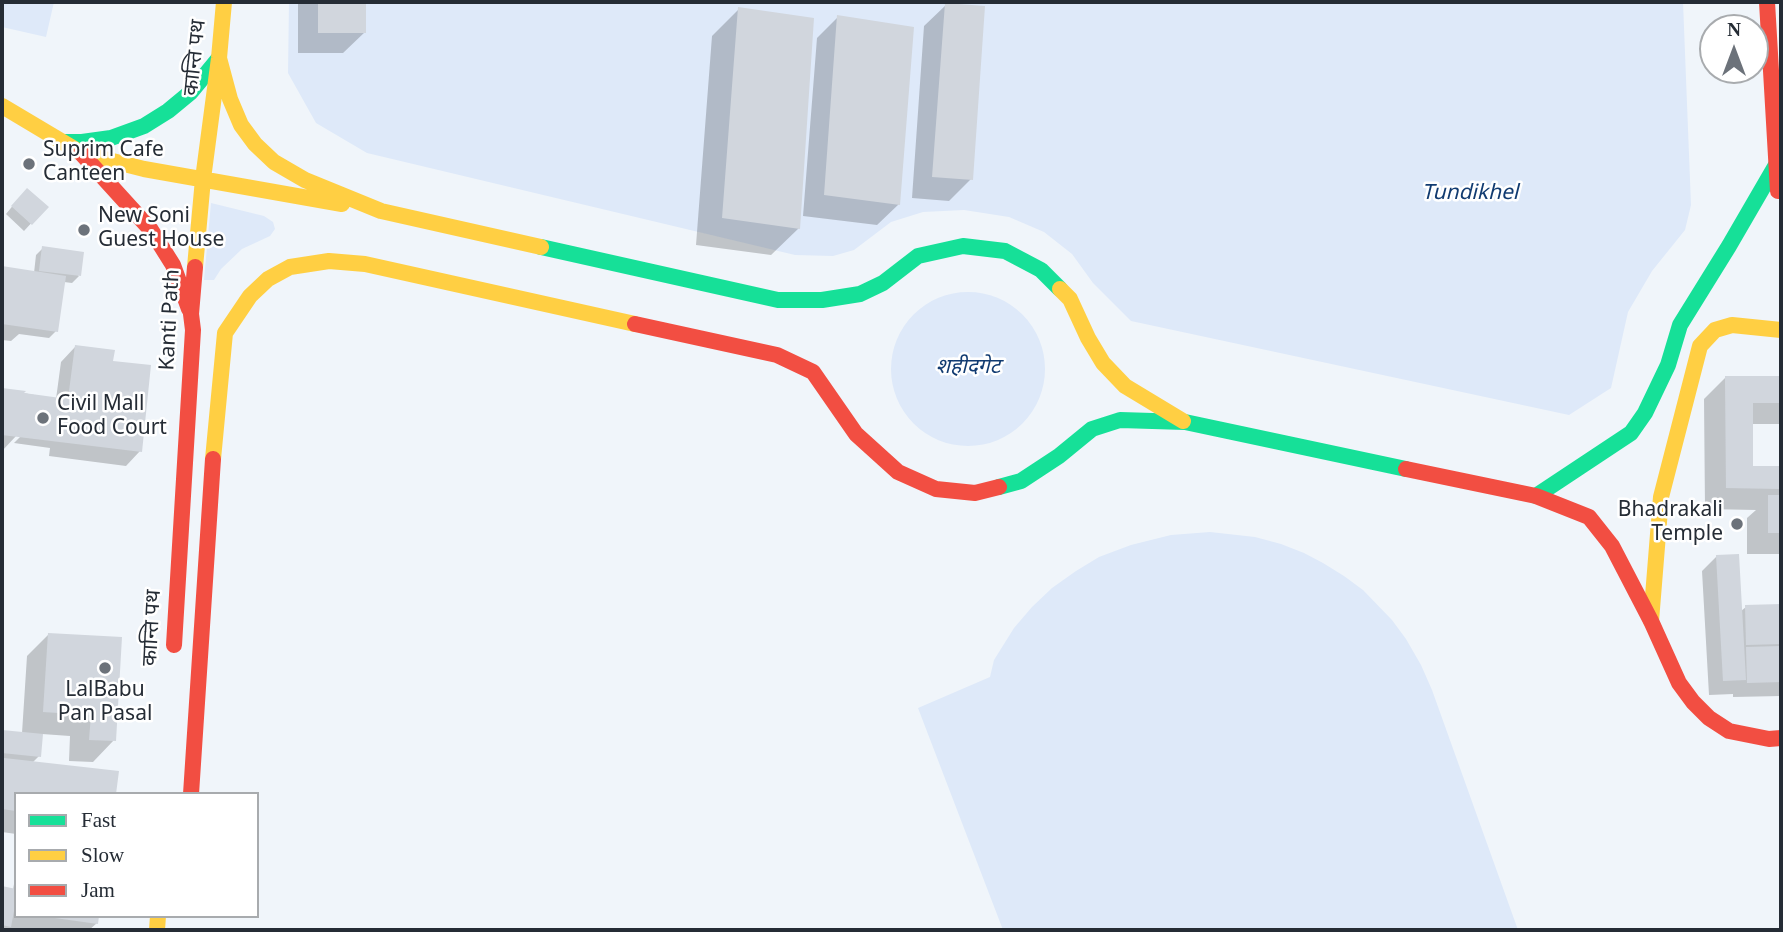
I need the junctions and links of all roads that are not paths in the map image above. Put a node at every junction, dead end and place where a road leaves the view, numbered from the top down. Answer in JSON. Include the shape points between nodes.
{"nodes":[{"id":1,"x":224,"y":2,"type":"edge"},
{"id":2,"x":1768,"y":2,"type":"edge"},
{"id":3,"x":219,"y":58,"type":"junction"},
{"id":4,"x":2,"y":106,"type":"edge"},
{"id":5,"x":60,"y":142,"type":"junction"},
{"id":6,"x":80,"y":153,"type":"junction"},
{"id":7,"x":1776,"y":165,"type":"junction"},
{"id":8,"x":203,"y":178,"type":"junction"},
{"id":9,"x":1781,"y":203,"type":"edge"},
{"id":10,"x":381,"y":211,"type":"junction"},
{"id":11,"x":191,"y":314,"type":"junction"},
{"id":12,"x":1781,"y":330,"type":"edge"},
{"id":13,"x":1185,"y":422,"type":"junction"},
{"id":14,"x":185,"y":464,"type":"joint"},
{"id":15,"x":1536,"y":496,"type":"junction"},
{"id":16,"x":1651,"y":621,"type":"junction"},
{"id":17,"x":173,"y":661,"type":"dead end"},
{"id":18,"x":1781,"y":738,"type":"edge"},
{"id":19,"x":191,"y":792,"type":"edge"}],
"edges":[{"from":1,"to":3,"type":"main road","name":"कान्ति पथ"},
{"from":2,"to":7,"type":"main road"},
{"from":3,"to":5,"type":"main road","via":[[191,92],[144,126],[111,138]]},
{"from":3,"to":8,"type":"main road","name":"कान्ति पथ"},
{"from":3,"to":10,"type":"main road","via":[[241,125],[274,162]]},
{"from":4,"to":5,"type":"main road"},
{"from":5,"to":6,"type":"main road"},
{"from":6,"to":8,"type":"main road"},
{"from":6,"to":11,"type":"main road","via":[[151,230],[173,265]]},
{"from":7,"to":9,"type":"main road"},
{"from":7,"to":15,"type":"main road","via":[[1681,325],[1668,365],[1631,433]]},
{"from":8,"to":10,"type":"main road"},
{"from":8,"to":11,"type":"main road","name":"Kanti Path"},
{"from":10,"to":13,"type":"main road","via":[[778,300],[860,294],[918,256],[963,246],[1005,251],[1041,270],[1070,299],[1103,363],[1125,386]]},
{"from":11,"to":14,"type":"main road","name":"Kanti Path"},
{"from":12,"to":16,"type":"main road","via":[[1732,326],[1715,330],[1700,346],[1661,497]]},
{"from":13,"to":15,"type":"main road"},
{"from":13,"to":19,"type":"main road","via":[[1120,420],[1091,429],[1021,481],[975,493],[936,489],[898,472],[856,434],[813,372],[778,355],[365,264],[329,261],[290,267],[250,296],[225,333]]},
{"from":14,"to":17,"type":"main road","name":"कान्ति पथ"},
{"from":15,"to":16,"type":"main road","via":[[1589,517],[1612,546]]},
{"from":16,"to":18,"type":"main road","via":[[1679,683],[1709,718],[1729,731]]}]}
